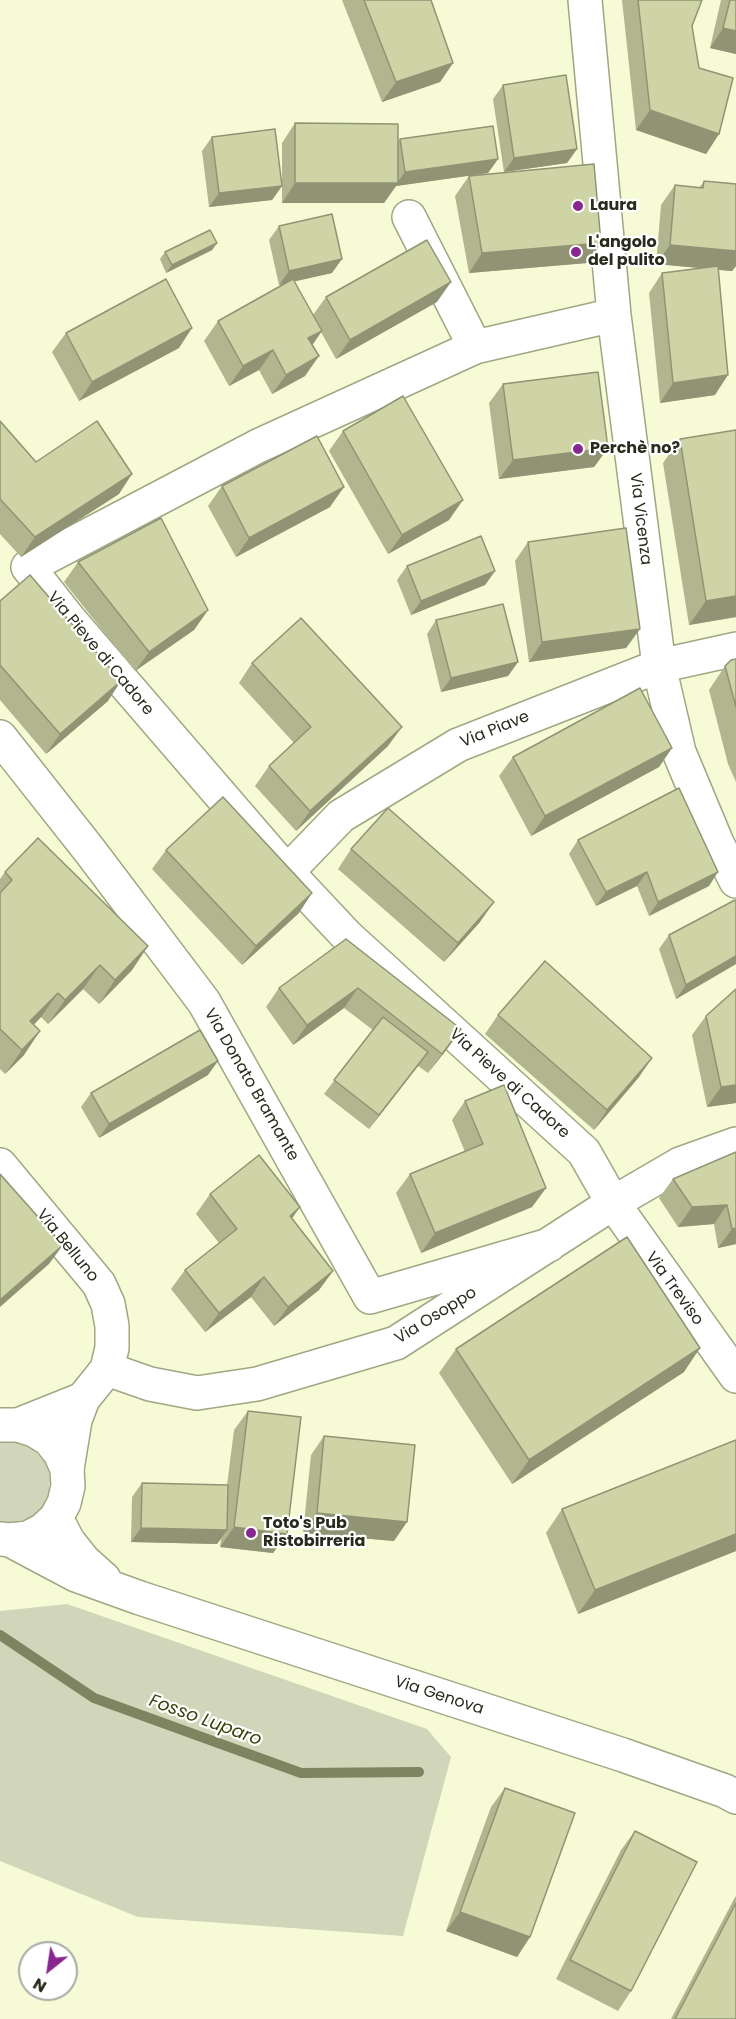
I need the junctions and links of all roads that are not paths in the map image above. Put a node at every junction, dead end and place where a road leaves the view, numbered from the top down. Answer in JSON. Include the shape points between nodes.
{"nodes":[{"id":1,"x":585,"y":0,"type":"edge"},
{"id":2,"x":408,"y":218,"type":"dead end"},
{"id":3,"x":614,"y":315,"type":"junction"},
{"id":4,"x":475,"y":346,"type":"junction"},
{"id":5,"x":736,"y":649,"type":"edge"},
{"id":6,"x":659,"y":666,"type":"junction"},
{"id":7,"x":0,"y":737,"type":"edge"},
{"id":8,"x":287,"y":872,"type":"junction"},
{"id":9,"x":736,"y":880,"type":"edge"},
{"id":10,"x":736,"y":1144,"type":"edge"},
{"id":11,"x":0,"y":1165,"type":"edge"},
{"id":12,"x":613,"y":1203,"type":"junction"},
{"id":13,"x":549,"y":1245,"type":"junction"},
{"id":14,"x":107,"y":1369,"type":"junction"},
{"id":15,"x":736,"y":1376,"type":"edge"},
{"id":16,"x":83,"y":1399,"type":"junction"},
{"id":17,"x":5,"y":1424,"type":"edge"},
{"id":18,"x":67,"y":1469,"type":"junction"},
{"id":19,"x":56,"y":1518,"type":"junction"},
{"id":20,"x":5,"y":1539,"type":"edge"},
{"id":21,"x":140,"y":1598,"type":"junction"},
{"id":22,"x":736,"y":1797,"type":"edge"}],
"edges":[{"from":1,"to":3,"type":"street","name":"Via Vicenza"},
{"from":2,"to":4,"type":"street"},
{"from":3,"to":4,"type":"street","name":"Via Pieve di Cadore"},
{"from":3,"to":6,"type":"street","name":"Via Vicenza"},
{"from":4,"to":8,"type":"street","name":"Via Pieve di Cadore","via":[[258,446],[28,567]]},
{"from":5,"to":6,"type":"street","name":"Via Piave"},
{"from":6,"to":8,"type":"street","name":"Via Piave","via":[[458,744],[342,816]]},
{"from":6,"to":9,"type":"street","name":"Via Vicenza","via":[[679,752]]},
{"from":7,"to":13,"type":"street","name":"Via Donato Bramante","via":[[204,1002],[370,1297]]},
{"from":8,"to":12,"type":"street","name":"Via Pieve di Cadore","via":[[347,936],[584,1152]]},
{"from":10,"to":12,"type":"street","name":"Via Osoppo","via":[[680,1164]]},
{"from":11,"to":14,"type":"street","name":"Via Belluno","via":[[99,1284],[112,1326]]},
{"from":12,"to":13,"type":"street","name":"Via Osoppo"},
{"from":12,"to":15,"type":"street","name":"Via Treviso"},
{"from":13,"to":14,"type":"street","name":"Via Osoppo","via":[[396,1343],[257,1384],[196,1393],[150,1384]]},
{"from":14,"to":16,"type":"street","name":"Via Belluno"},
{"from":16,"to":17,"type":"street","name":"Via Belluno"},
{"from":16,"to":18,"type":"street","name":"Via Belluno","via":[[75,1420]]},
{"from":17,"to":18,"type":"street","via":[[34,1430],[49,1439]]},
{"from":18,"to":19,"type":"street","name":"Via Belluno","via":[[68,1486]]},
{"from":19,"to":20,"type":"street","via":[[28,1538]]},
{"from":19,"to":21,"type":"street","name":"Via Genova","via":[[92,1569]]},
{"from":20,"to":21,"type":"street","name":"Via Genova","via":[[76,1575]]},
{"from":21,"to":22,"type":"street","name":"Via Genova","via":[[624,1755]]}]}
